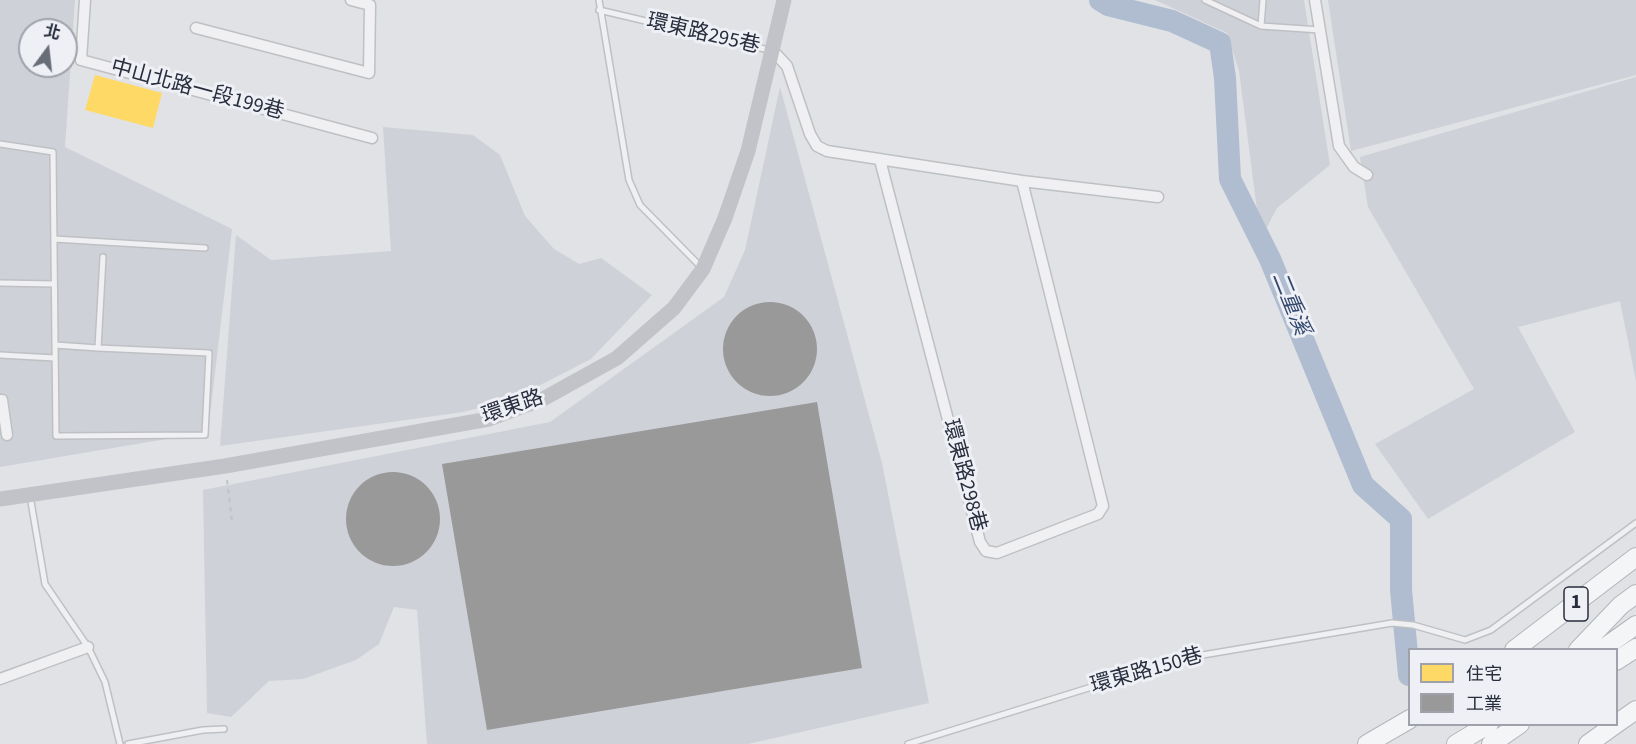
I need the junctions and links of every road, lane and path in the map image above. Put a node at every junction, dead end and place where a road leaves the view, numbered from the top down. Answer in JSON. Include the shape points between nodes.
{"nodes":[{"id":1,"x":85,"y":0,"type":"edge"},
{"id":2,"x":351,"y":0,"type":"edge"},
{"id":3,"x":598,"y":0,"type":"edge"},
{"id":4,"x":784,"y":0,"type":"edge"},
{"id":5,"x":1205,"y":0,"type":"edge"},
{"id":6,"x":1263,"y":0,"type":"edge"},
{"id":7,"x":1315,"y":0,"type":"edge"},
{"id":8,"x":598,"y":10,"type":"junction"},
{"id":9,"x":1261,"y":26,"type":"junction"},
{"id":10,"x":196,"y":28,"type":"dead end"},
{"id":11,"x":1320,"y":30,"type":"junction"},
{"id":12,"x":773,"y":51,"type":"junction"},
{"id":13,"x":372,"y":138,"type":"dead end"},
{"id":14,"x":0,"y":144,"type":"edge"},
{"id":15,"x":880,"y":160,"type":"junction"},
{"id":16,"x":1367,"y":175,"type":"dead end"},
{"id":17,"x":1022,"y":181,"type":"junction"},
{"id":18,"x":1158,"y":197,"type":"dead end"},
{"id":19,"x":54,"y":238,"type":"junction"},
{"id":20,"x":205,"y":248,"type":"dead end"},
{"id":21,"x":103,"y":257,"type":"dead end"},
{"id":22,"x":703,"y":269,"type":"junction"},
{"id":23,"x":0,"y":283,"type":"edge"},
{"id":24,"x":54,"y":284,"type":"junction"},
{"id":25,"x":55,"y":345,"type":"junction"},
{"id":26,"x":98,"y":348,"type":"junction"},
{"id":27,"x":0,"y":355,"type":"edge"},
{"id":28,"x":55,"y":358,"type":"junction"},
{"id":29,"x":0,"y":400,"type":"edge"},
{"id":30,"x":7,"y":435,"type":"dead end"},
{"id":31,"x":225,"y":466,"type":"junction"},
{"id":32,"x":30,"y":494,"type":"junction"},
{"id":33,"x":0,"y":499,"type":"edge"},
{"id":34,"x":232,"y":521,"type":"dead end"},
{"id":35,"x":1636,"y":523,"type":"edge"},
{"id":36,"x":1636,"y":557,"type":"edge"},
{"id":37,"x":1636,"y":594,"type":"edge"},
{"id":38,"x":1636,"y":625,"type":"edge"},
{"id":39,"x":88,"y":647,"type":"junction"},
{"id":40,"x":1517,"y":648,"type":"edge"},
{"id":41,"x":1580,"y":648,"type":"edge"},
{"id":42,"x":1604,"y":648,"type":"edge"},
{"id":43,"x":1636,"y":648,"type":"edge"},
{"id":44,"x":1618,"y":660,"type":"edge"},
{"id":45,"x":0,"y":679,"type":"edge"},
{"id":46,"x":1636,"y":710,"type":"edge"},
{"id":47,"x":1408,"y":720,"type":"edge"},
{"id":48,"x":1618,"y":723,"type":"edge"},
{"id":49,"x":1486,"y":726,"type":"edge"},
{"id":50,"x":1517,"y":726,"type":"edge"},
{"id":51,"x":1613,"y":726,"type":"edge"},
{"id":52,"x":225,"y":729,"type":"dead end"},
{"id":53,"x":120,"y":744,"type":"edge"},
{"id":54,"x":128,"y":744,"type":"edge"},
{"id":55,"x":908,"y":744,"type":"edge"},
{"id":56,"x":1367,"y":744,"type":"edge"},
{"id":57,"x":1456,"y":744,"type":"edge"},
{"id":58,"x":1491,"y":744,"type":"edge"},
{"id":59,"x":1588,"y":744,"type":"edge"}],
"edges":[{"from":1,"to":13,"type":"street","name":"中山北路一段199巷","via":[[81,60]]},
{"from":2,"to":10,"type":"street","via":[[370,5],[369,73]]},
{"from":3,"to":8,"type":"lane"},
{"from":4,"to":12,"type":"street","name":"環東路"},
{"from":5,"to":9,"type":"lane"},
{"from":6,"to":9,"type":"lane"},
{"from":7,"to":11,"type":"street"},
{"from":8,"to":12,"type":"lane","name":"環東路295巷"},
{"from":8,"to":22,"type":"lane","via":[[629,180],[640,205]]},
{"from":9,"to":11,"type":"lane"},
{"from":11,"to":16,"type":"street","via":[[1339,146],[1354,167]]},
{"from":12,"to":15,"type":"street","via":[[787,66],[810,134],[818,146]]},
{"from":12,"to":22,"type":"street","name":"環東路","via":[[748,151]]},
{"from":14,"to":19,"type":"lane","via":[[53,152]]},
{"from":15,"to":17,"type":"street"},
{"from":15,"to":17,"type":"street","name":"環東路298巷","via":[[980,542],[986,551],[997,553],[1098,514],[1103,506]]},
{"from":17,"to":18,"type":"street"},
{"from":19,"to":20,"type":"lane"},
{"from":19,"to":24,"type":"lane"},
{"from":21,"to":26,"type":"lane"},
{"from":22,"to":31,"type":"street","name":"環東路","via":[[674,308],[618,358],[543,399],[489,419]]},
{"from":23,"to":24,"type":"lane"},
{"from":24,"to":25,"type":"lane"},
{"from":25,"to":26,"type":"lane"},
{"from":25,"to":28,"type":"lane"},
{"from":26,"to":28,"type":"lane","via":[[209,353],[205,435],[56,436]]},
{"from":27,"to":28,"type":"lane"},
{"from":29,"to":30,"type":"street"},
{"from":31,"to":32,"type":"street","name":"環東路"},
{"from":31,"to":34,"type":"path"},
{"from":32,"to":33,"type":"street","name":"環東路"},
{"from":32,"to":39,"type":"lane","via":[[45,584]]},
{"from":35,"to":55,"type":"lane","name":"環東路150巷","via":[[1491,630],[1465,639],[1392,623],[1185,658]]},
{"from":36,"to":40,"type":"highway","number":"1"},
{"from":37,"to":41,"type":"highway"},
{"from":38,"to":42,"type":"highway","number":"1"},
{"from":39,"to":45,"type":"street"},
{"from":39,"to":53,"type":"lane","via":[[105,682]]},
{"from":43,"to":44,"type":"highway"},
{"from":46,"to":48,"type":"highway"},
{"from":47,"to":56,"type":"highway"},
{"from":49,"to":57,"type":"highway"},
{"from":50,"to":58,"type":"highway"},
{"from":51,"to":59,"type":"highway"},
{"from":52,"to":54,"type":"lane"}]}
